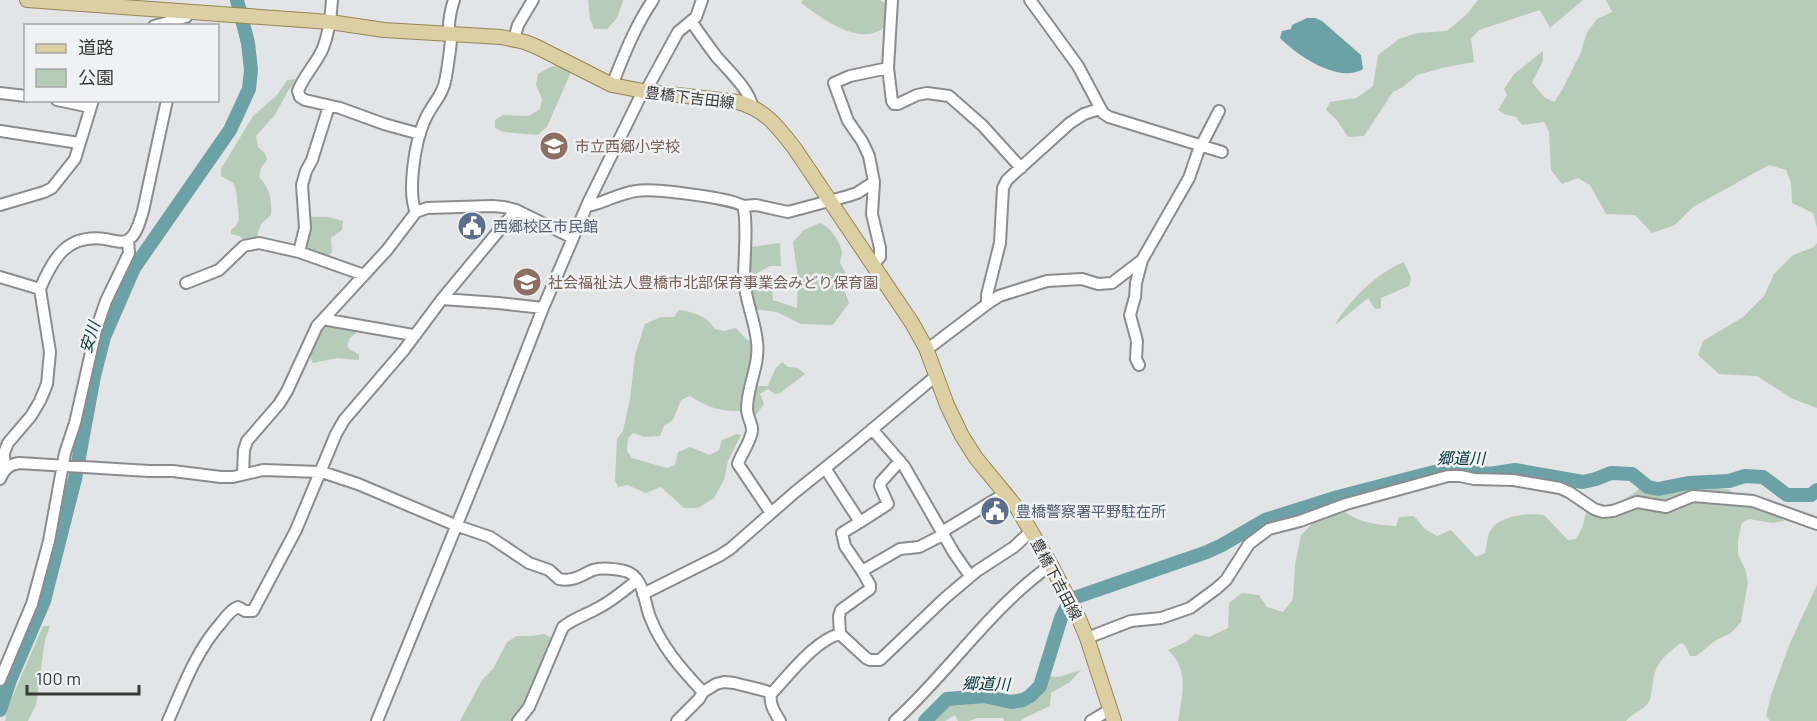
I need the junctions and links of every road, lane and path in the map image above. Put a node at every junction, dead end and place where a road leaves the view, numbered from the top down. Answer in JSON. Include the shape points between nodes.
{"nodes":[{"id":1,"x":30,"y":0,"type":"edge"},
{"id":2,"x":332,"y":0,"type":"edge"},
{"id":3,"x":454,"y":0,"type":"edge"},
{"id":4,"x":533,"y":0,"type":"edge"},
{"id":5,"x":653,"y":0,"type":"edge"},
{"id":6,"x":702,"y":0,"type":"edge"},
{"id":7,"x":892,"y":0,"type":"edge"},
{"id":8,"x":1030,"y":0,"type":"edge"},
{"id":9,"x":185,"y":18,"type":"edge"},
{"id":10,"x":691,"y":21,"type":"junction"},
{"id":11,"x":330,"y":22,"type":"junction"},
{"id":12,"x":162,"y":24,"type":"edge"},
{"id":13,"x":450,"y":34,"type":"junction"},
{"id":14,"x":514,"y":39,"type":"junction"},
{"id":15,"x":888,"y":68,"type":"junction"},
{"id":16,"x":612,"y":85,"type":"junction"},
{"id":17,"x":644,"y":91,"type":"junction"},
{"id":18,"x":0,"y":93,"type":"edge"},
{"id":19,"x":24,"y":96,"type":"edge"},
{"id":20,"x":74,"y":102,"type":"edge"},
{"id":21,"x":168,"y":102,"type":"edge"},
{"id":22,"x":92,"y":104,"type":"edge"},
{"id":23,"x":329,"y":106,"type":"junction"},
{"id":24,"x":752,"y":106,"type":"junction"},
{"id":25,"x":1099,"y":109,"type":"junction"},
{"id":26,"x":1219,"y":111,"type":"dead end"},
{"id":27,"x":0,"y":131,"type":"edge"},
{"id":28,"x":420,"y":134,"type":"junction"},
{"id":29,"x":79,"y":143,"type":"junction"},
{"id":30,"x":1202,"y":147,"type":"junction"},
{"id":31,"x":1222,"y":153,"type":"dead end"},
{"id":32,"x":1021,"y":168,"type":"junction"},
{"id":33,"x":874,"y":182,"type":"junction"},
{"id":34,"x":830,"y":201,"type":"junction"},
{"id":35,"x":588,"y":203,"type":"junction"},
{"id":36,"x":0,"y":204,"type":"edge"},
{"id":37,"x":743,"y":206,"type":"junction"},
{"id":38,"x":516,"y":210,"type":"junction"},
{"id":39,"x":416,"y":212,"type":"junction"},
{"id":40,"x":573,"y":238,"type":"junction"},
{"id":41,"x":128,"y":240,"type":"junction"},
{"id":42,"x":299,"y":252,"type":"junction"},
{"id":43,"x":1142,"y":261,"type":"junction"},
{"id":44,"x":873,"y":265,"type":"junction"},
{"id":45,"x":364,"y":275,"type":"junction"},
{"id":46,"x":0,"y":277,"type":"edge"},
{"id":47,"x":186,"y":283,"type":"dead end"},
{"id":48,"x":40,"y":289,"type":"junction"},
{"id":49,"x":442,"y":299,"type":"junction"},
{"id":50,"x":987,"y":304,"type":"junction"},
{"id":51,"x":543,"y":308,"type":"junction"},
{"id":52,"x":325,"y":317,"type":"junction"},
{"id":53,"x":413,"y":335,"type":"junction"},
{"id":54,"x":926,"y":348,"type":"junction"},
{"id":55,"x":1139,"y":366,"type":"dead end"},
{"id":56,"x":937,"y":377,"type":"junction"},
{"id":57,"x":872,"y":429,"type":"junction"},
{"id":58,"x":900,"y":461,"type":"junction"},
{"id":59,"x":65,"y":466,"type":"junction"},
{"id":60,"x":825,"y":468,"type":"junction"},
{"id":61,"x":320,"y":472,"type":"junction"},
{"id":62,"x":2,"y":474,"type":"edge"},
{"id":63,"x":243,"y":474,"type":"junction"},
{"id":64,"x":1005,"y":492,"type":"junction"},
{"id":65,"x":771,"y":513,"type":"junction"},
{"id":66,"x":860,"y":522,"type":"junction"},
{"id":67,"x":1817,"y":524,"type":"edge"},
{"id":68,"x":455,"y":525,"type":"junction"},
{"id":69,"x":1031,"y":531,"type":"junction"},
{"id":70,"x":944,"y":534,"type":"junction"},
{"id":71,"x":1051,"y":565,"type":"junction"},
{"id":72,"x":862,"y":571,"type":"junction"},
{"id":73,"x":970,"y":576,"type":"junction"},
{"id":74,"x":637,"y":580,"type":"junction"},
{"id":75,"x":643,"y":594,"type":"junction"},
{"id":76,"x":840,"y":634,"type":"junction"},
{"id":77,"x":1087,"y":638,"type":"junction"},
{"id":78,"x":0,"y":680,"type":"edge"},
{"id":79,"x":703,"y":692,"type":"junction"},
{"id":80,"x":771,"y":694,"type":"junction"},
{"id":81,"x":1112,"y":715,"type":"edge"},
{"id":82,"x":168,"y":721,"type":"edge"},
{"id":83,"x":377,"y":721,"type":"edge"},
{"id":84,"x":518,"y":721,"type":"edge"},
{"id":85,"x":677,"y":721,"type":"edge"},
{"id":86,"x":780,"y":721,"type":"edge"},
{"id":87,"x":896,"y":721,"type":"edge"},
{"id":88,"x":1091,"y":721,"type":"edge"}],
"edges":[{"from":1,"to":9,"type":"main road","name":"豊橋下吉田線"},
{"from":2,"to":11,"type":"street"},
{"from":3,"to":13,"type":"street"},
{"from":4,"to":14,"type":"street"},
{"from":5,"to":16,"type":"street"},
{"from":6,"to":10,"type":"street"},
{"from":7,"to":15,"type":"street"},
{"from":8,"to":25,"type":"street","via":[[1078,66]]},
{"from":9,"to":11,"type":"main road","name":"豊橋下吉田線","via":[[233,15]]},
{"from":9,"to":12,"type":"street"},
{"from":10,"to":17,"type":"street","via":[[678,32]]},
{"from":10,"to":24,"type":"street","via":[[736,78]]},
{"from":11,"to":13,"type":"main road","name":"豊橋下吉田線"},
{"from":11,"to":23,"type":"street","via":[[322,50],[298,91],[305,100]]},
{"from":13,"to":14,"type":"main road","name":"豊橋下吉田線"},
{"from":13,"to":28,"type":"street","via":[[444,88]]},
{"from":14,"to":16,"type":"main road","name":"豊橋下吉田線"},
{"from":15,"to":32,"type":"street","via":[[894,104],[927,93],[949,96]]},
{"from":15,"to":33,"type":"street","via":[[834,83],[848,121],[865,147]]},
{"from":16,"to":17,"type":"main road","name":"豊橋下吉田線"},
{"from":17,"to":24,"type":"main road","name":"豊橋下吉田線"},
{"from":17,"to":35,"type":"street"},
{"from":18,"to":19,"type":"street"},
{"from":20,"to":22,"type":"street"},
{"from":21,"to":41,"type":"street","via":[[143,211]]},
{"from":22,"to":29,"type":"street"},
{"from":23,"to":28,"type":"street"},
{"from":23,"to":42,"type":"street","via":[[303,185],[305,228]]},
{"from":24,"to":34,"type":"main road","name":"豊橋下吉田線","via":[[780,129]]},
{"from":25,"to":30,"type":"street","via":[[1109,117]]},
{"from":25,"to":32,"type":"street","via":[[1070,123]]},
{"from":26,"to":30,"type":"street"},
{"from":27,"to":29,"type":"street"},
{"from":28,"to":39,"type":"street","via":[[412,176]]},
{"from":29,"to":36,"type":"street","via":[[75,159],[52,188]]},
{"from":30,"to":31,"type":"street"},
{"from":30,"to":43,"type":"street"},
{"from":32,"to":50,"type":"street","via":[[1003,188],[1000,243]]},
{"from":33,"to":34,"type":"street","via":[[857,193]]},
{"from":33,"to":44,"type":"street","via":[[872,214],[880,257]]},
{"from":34,"to":37,"type":"street","via":[[788,212]]},
{"from":34,"to":44,"type":"main road","name":"豊橋下吉田線"},
{"from":35,"to":37,"type":"street","via":[[592,206],[625,193],[656,190],[720,198]]},
{"from":35,"to":40,"type":"street"},
{"from":37,"to":65,"type":"street","via":[[744,282],[758,357],[748,393],[752,434],[738,464]]},
{"from":38,"to":39,"type":"street","via":[[492,206],[427,208]]},
{"from":38,"to":40,"type":"street"},
{"from":38,"to":49,"type":"street"},
{"from":39,"to":45,"type":"street"},
{"from":40,"to":51,"type":"street"},
{"from":41,"to":48,"type":"street","via":[[86,238],[70,244]]},
{"from":41,"to":59,"type":"street","via":[[129,253],[96,330]]},
{"from":42,"to":45,"type":"street"},
{"from":42,"to":47,"type":"street","via":[[269,244],[250,244],[219,270]]},
{"from":43,"to":50,"type":"street","via":[[1112,283],[1082,279],[1047,281],[999,296]]},
{"from":43,"to":55,"type":"street","via":[[1130,315]]},
{"from":44,"to":54,"type":"main road","name":"豊橋下吉田線"},
{"from":45,"to":52,"type":"street"},
{"from":46,"to":48,"type":"street"},
{"from":48,"to":62,"type":"street","via":[[50,352],[47,384],[31,416],[8,443]]},
{"from":49,"to":51,"type":"street"},
{"from":49,"to":53,"type":"street"},
{"from":50,"to":54,"type":"street"},
{"from":51,"to":68,"type":"street"},
{"from":52,"to":53,"type":"street"},
{"from":52,"to":63,"type":"street","via":[[279,404],[247,441]]},
{"from":53,"to":61,"type":"street","via":[[344,420]]},
{"from":54,"to":56,"type":"main road","name":"豊橋下吉田線"},
{"from":56,"to":57,"type":"street"},
{"from":56,"to":64,"type":"main road","name":"豊橋下吉田線","via":[[962,436]]},
{"from":57,"to":58,"type":"street"},
{"from":57,"to":60,"type":"street"},
{"from":58,"to":66,"type":"street","via":[[881,482],[888,504]]},
{"from":58,"to":70,"type":"street"},
{"from":59,"to":62,"type":"street","via":[[19,464]]},
{"from":59,"to":63,"type":"street","via":[[221,477]]},
{"from":59,"to":78,"type":"street","via":[[32,603]]},
{"from":60,"to":65,"type":"street"},
{"from":60,"to":66,"type":"street"},
{"from":61,"to":63,"type":"street","via":[[263,470]]},
{"from":61,"to":68,"type":"street"},
{"from":61,"to":82,"type":"street","via":[[296,530],[253,611],[233,609],[215,630]]},
{"from":64,"to":69,"type":"main road","name":"豊橋下吉田線"},
{"from":64,"to":70,"type":"street"},
{"from":65,"to":75,"type":"street","via":[[720,556]]},
{"from":66,"to":72,"type":"street","via":[[843,533],[845,546]]},
{"from":67,"to":77,"type":"street","via":[[1753,501],[1693,496],[1666,507],[1637,502],[1603,512],[1560,488],[1448,476],[1269,529],[1249,544],[1216,590],[1190,608],[1117,625]]},
{"from":68,"to":74,"type":"street","via":[[490,537],[559,579],[572,580],[600,568],[632,573]]},
{"from":68,"to":83,"type":"street"},
{"from":69,"to":71,"type":"main road","name":"豊橋下吉田線"},
{"from":69,"to":73,"type":"street"},
{"from":70,"to":72,"type":"street","via":[[919,547],[900,549]]},
{"from":70,"to":73,"type":"street"},
{"from":71,"to":77,"type":"main road","name":"豊橋下吉田線"},
{"from":71,"to":87,"type":"street","via":[[1006,602]]},
{"from":72,"to":76,"type":"street","via":[[870,589],[841,610]]},
{"from":73,"to":76,"type":"street","via":[[880,660],[866,658]]},
{"from":74,"to":75,"type":"street"},
{"from":74,"to":84,"type":"street","via":[[597,609],[563,627],[529,707]]},
{"from":75,"to":79,"type":"street","via":[[649,616],[665,646]]},
{"from":76,"to":80,"type":"street","via":[[822,643]]},
{"from":77,"to":81,"type":"main road","name":"豊橋下吉田線"},
{"from":79,"to":80,"type":"street","via":[[724,682],[761,688]]},
{"from":79,"to":85,"type":"street"},
{"from":80,"to":86,"type":"street","via":[[772,707]]},
{"from":81,"to":88,"type":"street"}]}
